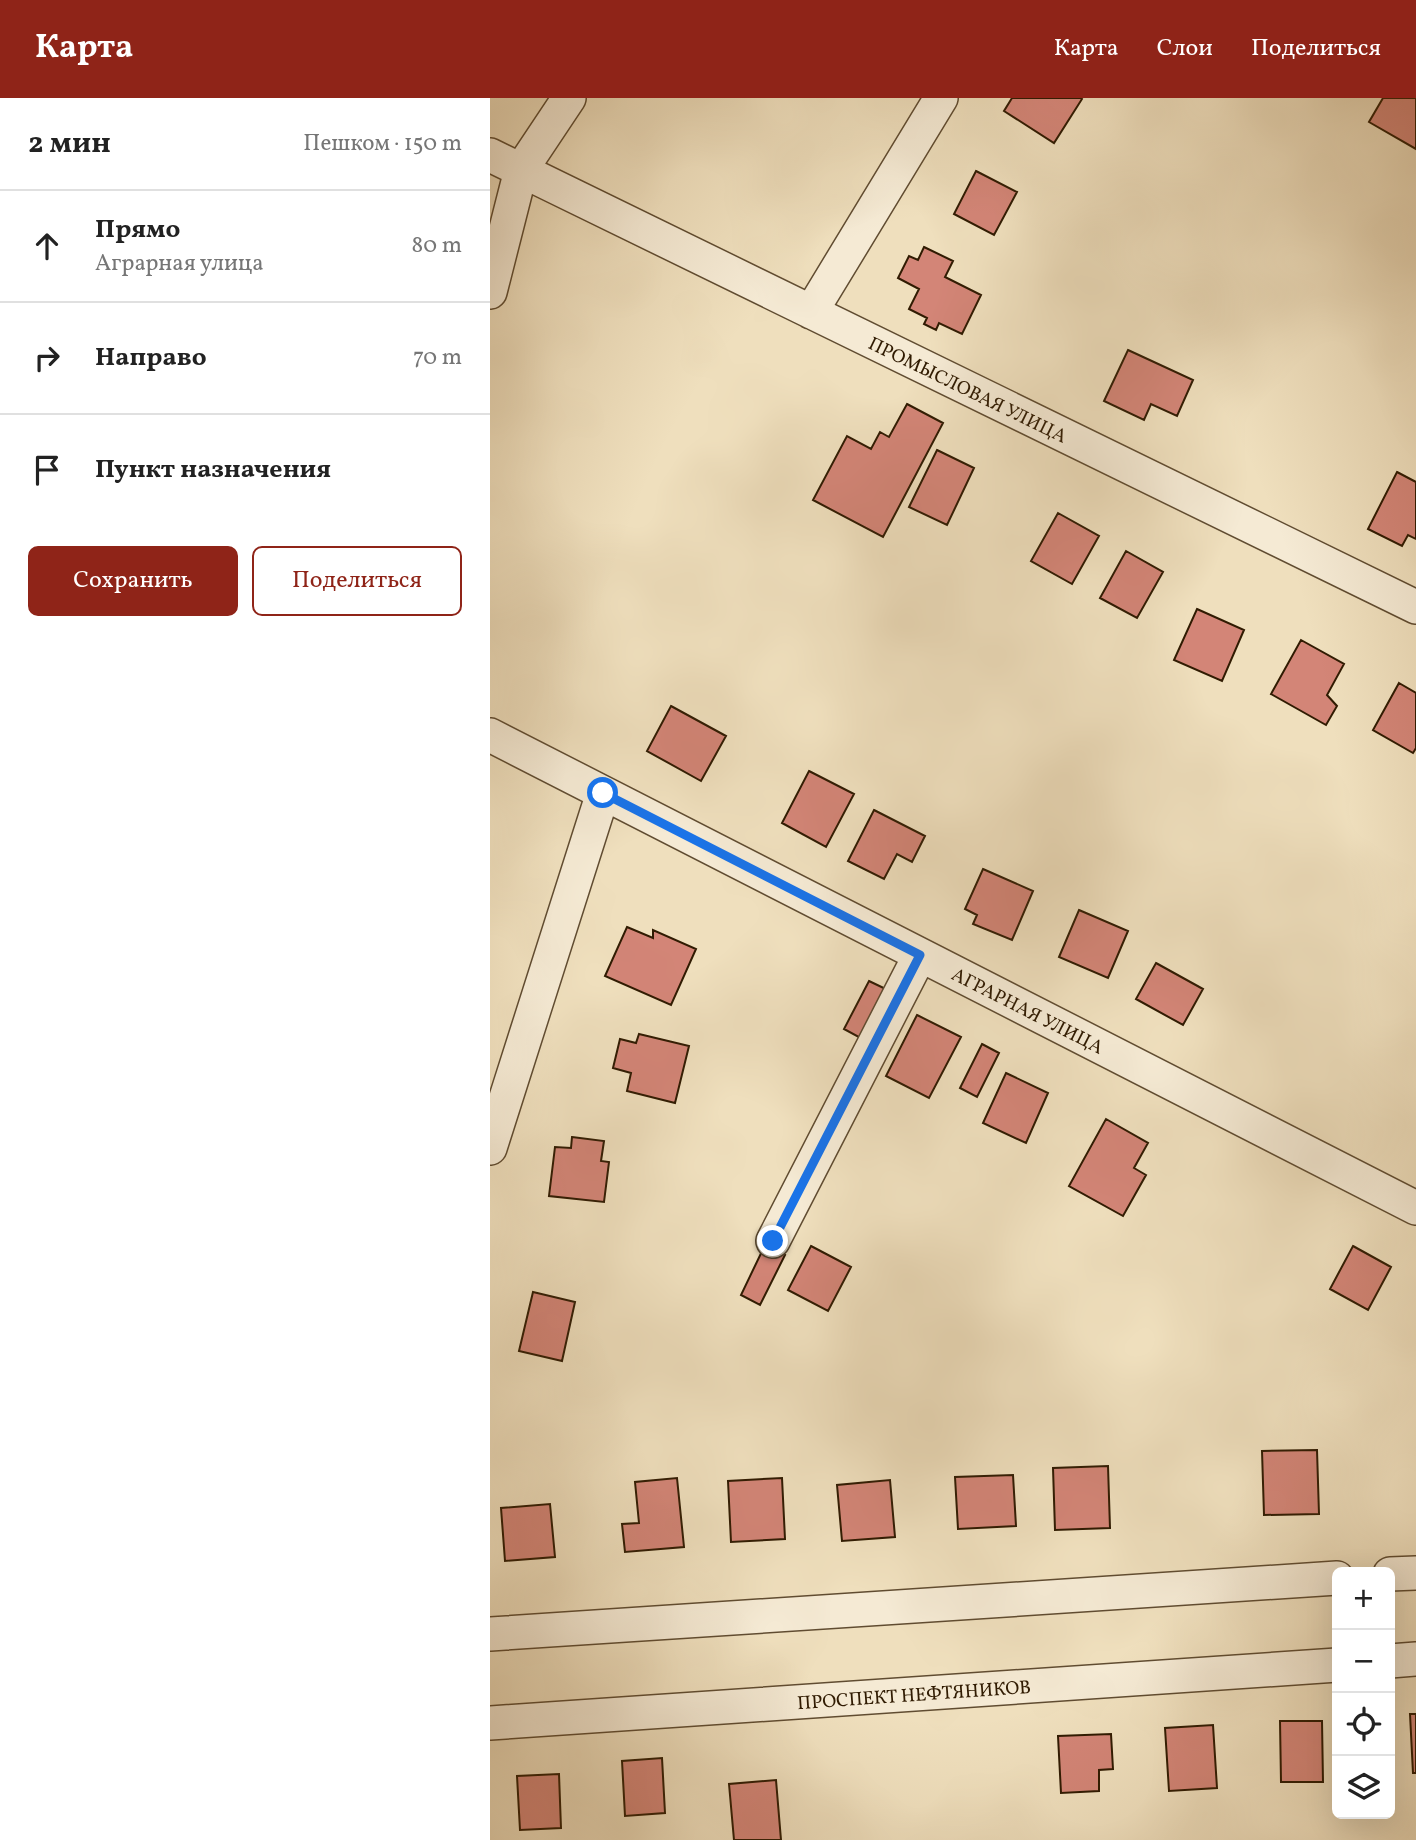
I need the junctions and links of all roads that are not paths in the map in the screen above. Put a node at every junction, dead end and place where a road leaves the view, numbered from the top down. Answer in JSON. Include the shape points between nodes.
{"nodes":[{"id":1,"x":569,"y":98,"type":"edge"},
{"id":2,"x":941,"y":98,"type":"edge"},
{"id":3,"x":490,"y":155,"type":"edge"},
{"id":4,"x":521,"y":170,"type":"junction"},
{"id":5,"x":490,"y":292,"type":"edge"},
{"id":6,"x":811,"y":312,"type":"junction"},
{"id":7,"x":1416,"y":607,"type":"edge"},
{"id":8,"x":490,"y":735,"type":"edge"},
{"id":9,"x":603,"y":793,"type":"junction"},
{"id":10,"x":920,"y":955,"type":"junction"},
{"id":11,"x":490,"y":1148,"type":"edge"},
{"id":12,"x":1416,"y":1208,"type":"edge"},
{"id":13,"x":773,"y":1241,"type":"dead end"},
{"id":14,"x":1416,"y":1573,"type":"edge"},
{"id":15,"x":1395,"y":1574,"type":"edge"},
{"id":16,"x":1332,"y":1578,"type":"edge"},
{"id":17,"x":490,"y":1634,"type":"edge"},
{"id":18,"x":1416,"y":1659,"type":"edge"},
{"id":19,"x":1395,"y":1661,"type":"edge"},
{"id":20,"x":1332,"y":1665,"type":"edge"},
{"id":21,"x":490,"y":1723,"type":"edge"}],
"edges":[{"from":1,"to":4,"type":"street"},
{"from":2,"to":6,"type":"street"},
{"from":3,"to":4,"type":"street","name":"ПРОМЫСЛОВАЯ УЛИЦА"},
{"from":4,"to":5,"type":"street"},
{"from":4,"to":6,"type":"street","name":"ПРОМЫСЛОВАЯ УЛИЦА"},
{"from":6,"to":7,"type":"street","name":"ПРОМЫСЛОВАЯ УЛИЦА"},
{"from":8,"to":9,"type":"street","name":"АГРАРНАЯ УЛИЦА"},
{"from":9,"to":10,"type":"street","name":"АГРАРНАЯ УЛИЦА"},
{"from":9,"to":11,"type":"street"},
{"from":10,"to":12,"type":"street","name":"АГРАРНАЯ УЛИЦА"},
{"from":10,"to":13,"type":"street"},
{"from":14,"to":15,"type":"street"},
{"from":16,"to":17,"type":"street"},
{"from":18,"to":19,"type":"street"},
{"from":20,"to":21,"type":"street","name":"ПРОСПЕКТ НЕФТЯНИКОВ"}]}
